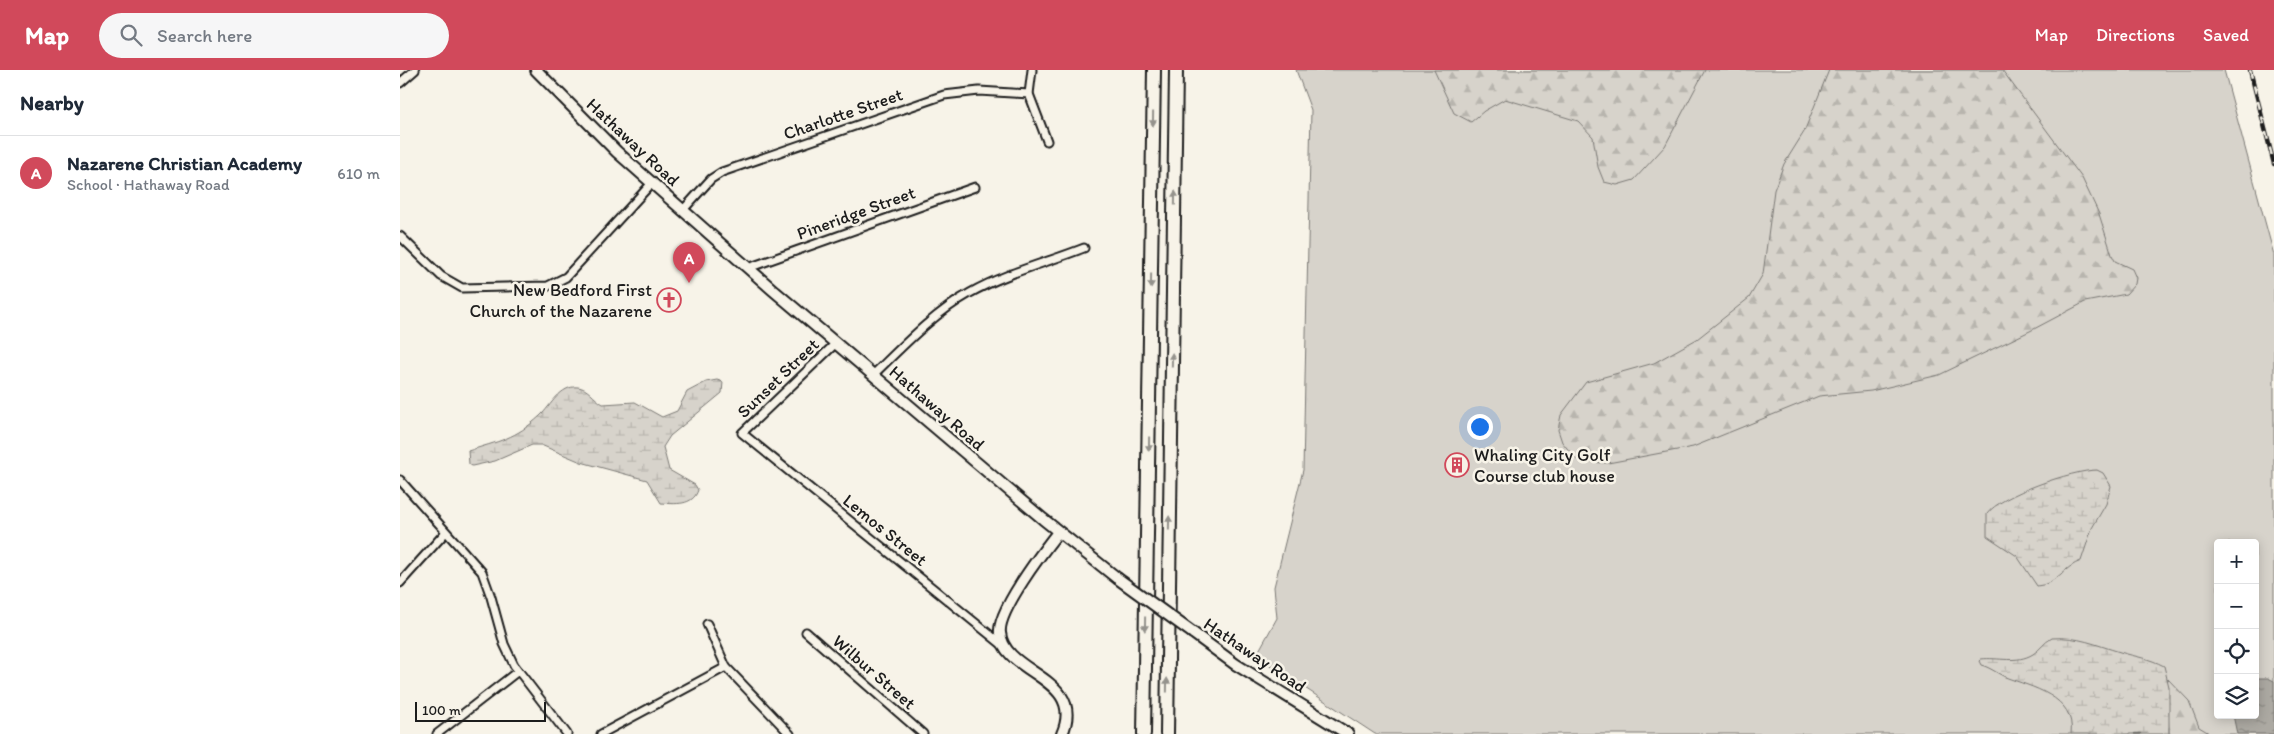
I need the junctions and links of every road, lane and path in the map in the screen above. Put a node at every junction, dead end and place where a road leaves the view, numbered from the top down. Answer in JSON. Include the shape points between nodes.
{"nodes":[{"id":1,"x":415,"y":70,"type":"edge"},
{"id":2,"x":536,"y":70,"type":"edge"},
{"id":3,"x":1032,"y":70,"type":"edge"},
{"id":4,"x":1154,"y":70,"type":"edge"},
{"id":5,"x":1176,"y":70,"type":"edge"},
{"id":6,"x":400,"y":83,"type":"edge"},
{"id":7,"x":1029,"y":94,"type":"junction"},
{"id":8,"x":1047,"y":141,"type":"dead end"},
{"id":9,"x":652,"y":183,"type":"junction"},
{"id":10,"x":974,"y":187,"type":"dead end"},
{"id":11,"x":683,"y":210,"type":"junction"},
{"id":12,"x":400,"y":236,"type":"edge"},
{"id":13,"x":1084,"y":248,"type":"dead end"},
{"id":14,"x":748,"y":268,"type":"junction"},
{"id":15,"x":836,"y":344,"type":"junction"},
{"id":16,"x":873,"y":374,"type":"junction"},
{"id":17,"x":742,"y":433,"type":"joint"},
{"id":18,"x":400,"y":480,"type":"edge"},
{"id":19,"x":1058,"y":532,"type":"junction"},
{"id":20,"x":445,"y":533,"type":"junction"},
{"id":21,"x":400,"y":583,"type":"edge"},
{"id":22,"x":707,"y":624,"type":"dead end"},
{"id":23,"x":806,"y":632,"type":"dead end"},
{"id":24,"x":1009,"y":650,"type":"junction"},
{"id":25,"x":726,"y":667,"type":"junction"},
{"id":26,"x":518,"y":671,"type":"junction"},
{"id":27,"x":437,"y":734,"type":"edge"},
{"id":28,"x":567,"y":734,"type":"edge"},
{"id":29,"x":601,"y":734,"type":"edge"},
{"id":30,"x":790,"y":734,"type":"edge"},
{"id":31,"x":923,"y":734,"type":"edge"},
{"id":32,"x":1062,"y":734,"type":"edge"},
{"id":33,"x":1144,"y":734,"type":"edge"},
{"id":34,"x":1167,"y":734,"type":"edge"},
{"id":35,"x":1348,"y":734,"type":"edge"}],
"edges":[{"from":1,"to":6,"type":"street"},
{"from":2,"to":9,"type":"main road","name":"Hathaway Road","via":[[602,138]]},
{"from":3,"to":7,"type":"street"},
{"from":4,"to":33,"type":"highway","one_way":true},
{"from":34,"to":5,"type":"highway","one_way":true},
{"from":7,"to":8,"type":"street"},
{"from":7,"to":11,"type":"street","name":"Charlotte Street","via":[[979,90],[944,95],[722,172]]},
{"from":9,"to":11,"type":"main road","name":"Hathaway Road"},
{"from":9,"to":12,"type":"street","via":[[566,276],[548,286],[462,288],[441,276]]},
{"from":10,"to":14,"type":"street","name":"Pineridge Street"},
{"from":11,"to":14,"type":"main road","name":"Hathaway Road"},
{"from":13,"to":16,"type":"street","via":[[995,281],[964,297],[939,314]]},
{"from":14,"to":15,"type":"main road","name":"Hathaway Road"},
{"from":15,"to":16,"type":"main road","name":"Hathaway Road"},
{"from":15,"to":17,"type":"street","name":"Sunset Street"},
{"from":16,"to":19,"type":"main road","name":"Hathaway Road"},
{"from":17,"to":24,"type":"street","name":"Lemos Street"},
{"from":18,"to":20,"type":"street"},
{"from":19,"to":24,"type":"main road","via":[[1037,560],[1004,616],[1000,633]]},
{"from":19,"to":35,"type":"main road","name":"Hathaway Road","bridge":true,"via":[[1235,664]]},
{"from":20,"to":21,"type":"street"},
{"from":20,"to":26,"type":"street","via":[[484,576],[504,644]]},
{"from":22,"to":25,"type":"street"},
{"from":23,"to":31,"type":"street","name":"Wilbur Street"},
{"from":24,"to":32,"type":"main road","via":[[1063,698],[1068,714]]},
{"from":25,"to":29,"type":"street"},
{"from":25,"to":30,"type":"street"},
{"from":26,"to":27,"type":"street"},
{"from":26,"to":28,"type":"street"}]}
